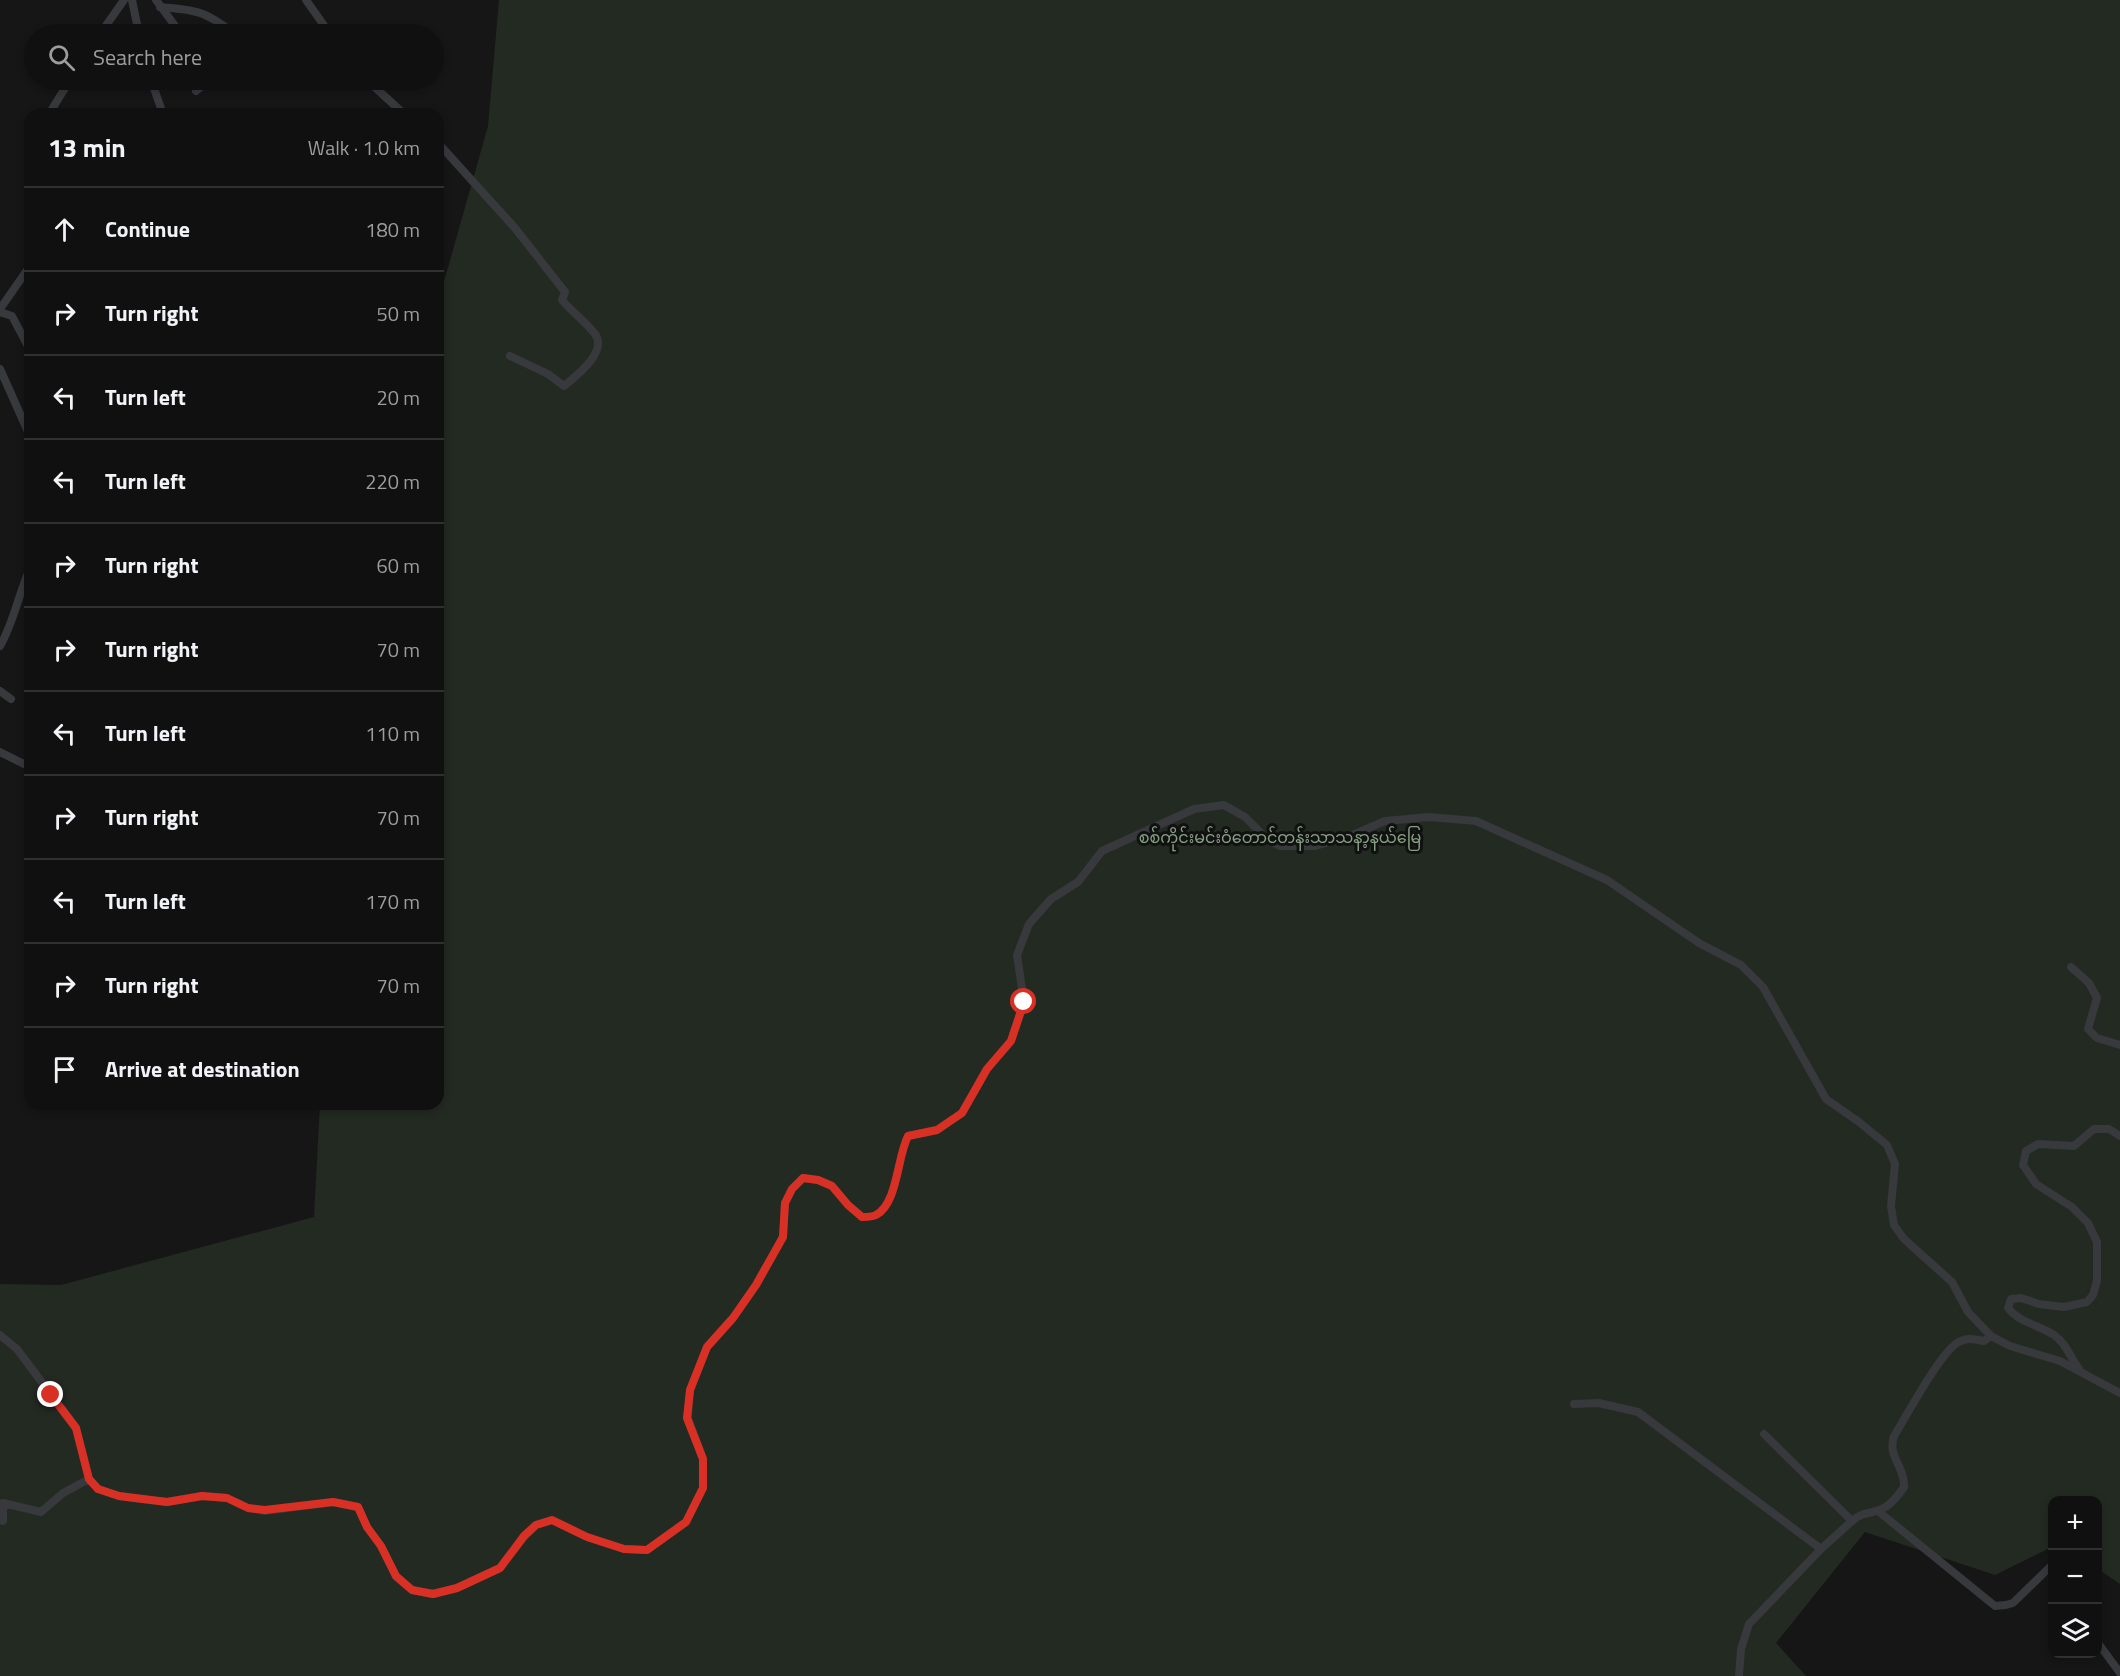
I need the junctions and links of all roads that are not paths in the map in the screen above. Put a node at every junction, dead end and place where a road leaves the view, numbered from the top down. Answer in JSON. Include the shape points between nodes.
{"nodes":[{"id":1,"x":124,"y":0,"type":"edge"},
{"id":2,"x":132,"y":0,"type":"edge"},
{"id":3,"x":306,"y":0,"type":"edge"},
{"id":4,"x":158,"y":3,"type":"edge"},
{"id":5,"x":107,"y":24,"type":"edge"},
{"id":6,"x":137,"y":24,"type":"edge"},
{"id":7,"x":174,"y":24,"type":"edge"},
{"id":8,"x":222,"y":24,"type":"edge"},
{"id":9,"x":323,"y":24,"type":"edge"},
{"id":10,"x":64,"y":90,"type":"edge"},
{"id":11,"x":155,"y":90,"type":"edge"},
{"id":12,"x":378,"y":90,"type":"edge"},
{"id":13,"x":53,"y":108,"type":"edge"},
{"id":14,"x":161,"y":108,"type":"edge"},
{"id":15,"x":397,"y":108,"type":"edge"},
{"id":16,"x":444,"y":150,"type":"edge"},
{"id":17,"x":24,"y":275,"type":"edge"},
{"id":18,"x":0,"y":310,"type":"edge"},
{"id":19,"x":24,"y":339,"type":"edge"},
{"id":20,"x":510,"y":356,"type":"dead end"},
{"id":21,"x":0,"y":369,"type":"edge"},
{"id":22,"x":24,"y":423,"type":"edge"},
{"id":23,"x":24,"y":581,"type":"edge"},
{"id":24,"x":0,"y":646,"type":"edge"},
{"id":25,"x":0,"y":691,"type":"edge"},
{"id":26,"x":10,"y":699,"type":"dead end"},
{"id":27,"x":0,"y":752,"type":"edge"},
{"id":28,"x":24,"y":764,"type":"edge"},
{"id":29,"x":2071,"y":968,"type":"dead end"},
{"id":30,"x":2120,"y":1045,"type":"edge"},
{"id":31,"x":2120,"y":1136,"type":"edge"},
{"id":32,"x":0,"y":1335,"type":"edge"},
{"id":33,"x":1991,"y":1336,"type":"junction"},
{"id":34,"x":2087,"y":1376,"type":"junction"},
{"id":35,"x":2120,"y":1393,"type":"edge"},
{"id":36,"x":1574,"y":1404,"type":"dead end"},
{"id":37,"x":1764,"y":1434,"type":"dead end"},
{"id":38,"x":89,"y":1479,"type":"junction"},
{"id":39,"x":1878,"y":1511,"type":"junction"},
{"id":40,"x":0,"y":1520,"type":"edge"},
{"id":41,"x":1852,"y":1521,"type":"junction"},
{"id":42,"x":1821,"y":1548,"type":"junction"},
{"id":43,"x":2048,"y":1569,"type":"edge"},
{"id":44,"x":2102,"y":1650,"type":"edge"},
{"id":45,"x":2120,"y":1673,"type":"edge"},
{"id":46,"x":1739,"y":1676,"type":"edge"}],
"edges":[{"from":1,"to":5,"type":"street"},
{"from":2,"to":6,"type":"street"},
{"from":3,"to":9,"type":"street"},
{"from":4,"to":7,"type":"street"},
{"from":4,"to":8,"type":"street","via":[[210,15]]},
{"from":10,"to":13,"type":"street"},
{"from":11,"to":14,"type":"street"},
{"from":12,"to":15,"type":"street"},
{"from":16,"to":20,"type":"street","via":[[515,228],[565,292],[562,300],[596,335],[598,344],[593,357],[564,386]]},
{"from":17,"to":18,"type":"street"},
{"from":18,"to":19,"type":"street","via":[[12,316]]},
{"from":21,"to":22,"type":"street"},
{"from":23,"to":24,"type":"street","via":[[10,629]]},
{"from":25,"to":26,"type":"street"},
{"from":27,"to":28,"type":"street"},
{"from":29,"to":30,"type":"street","via":[[2089,983],[2097,998],[2088,1029],[2097,1038]]},
{"from":31,"to":34,"type":"street","via":[[2109,1129],[2094,1129],[2074,1146],[2038,1144],[2026,1152],[2023,1165],[2037,1184],[2088,1223],[2097,1242],[2097,1281],[2086,1302],[2064,1307],[2021,1298],[2011,1299],[2008,1308],[2064,1342],[2070,1357]]},
{"from":32,"to":38,"type":"street","via":[[17,1349],[68,1415],[76,1428]]},
{"from":33,"to":34,"type":"street","via":[[2060,1361]]},
{"from":33,"to":38,"type":"street","via":[[1968,1312],[1952,1282],[1894,1225],[1891,1206],[1895,1164],[1887,1145],[1826,1099],[1763,987],[1741,965],[1699,943],[1608,880],[1476,821],[1428,817],[1385,820],[1348,837],[1315,846],[1280,846],[1224,805],[1194,809],[1102,851],[1078,882],[1051,899],[1029,924],[1017,955],[1024,1002],[1011,1041],[987,1069],[962,1113],[937,1130],[908,1136],[886,1206],[875,1216],[862,1217],[832,1186],[818,1180],[803,1178],[792,1189],[785,1203],[783,1237],[756,1285],[707,1347],[690,1390],[687,1418],[703,1459],[703,1488],[686,1522],[647,1550],[624,1549],[552,1520],[536,1525],[524,1536],[500,1568],[457,1588],[433,1594],[412,1590],[396,1576],[358,1507],[333,1502],[265,1510],[248,1508],[227,1498],[202,1496],[167,1502],[119,1496],[98,1489]]},
{"from":33,"to":39,"type":"street","via":[[1984,1341],[1969,1338],[1958,1342],[1946,1353],[1894,1436],[1892,1454],[1902,1470],[1904,1487]]},
{"from":34,"to":35,"type":"street"},
{"from":36,"to":42,"type":"street","via":[[1599,1402],[1638,1412]]},
{"from":37,"to":41,"type":"street"},
{"from":38,"to":40,"type":"street","via":[[63,1493],[41,1512],[3,1503],[3,1521]]},
{"from":39,"to":41,"type":"street","via":[[1862,1513]]},
{"from":39,"to":43,"type":"street","via":[[1995,1606],[2013,1603]]},
{"from":41,"to":42,"type":"street"},
{"from":42,"to":46,"type":"street","via":[[1749,1624],[1741,1649]]},
{"from":44,"to":45,"type":"street"}]}
